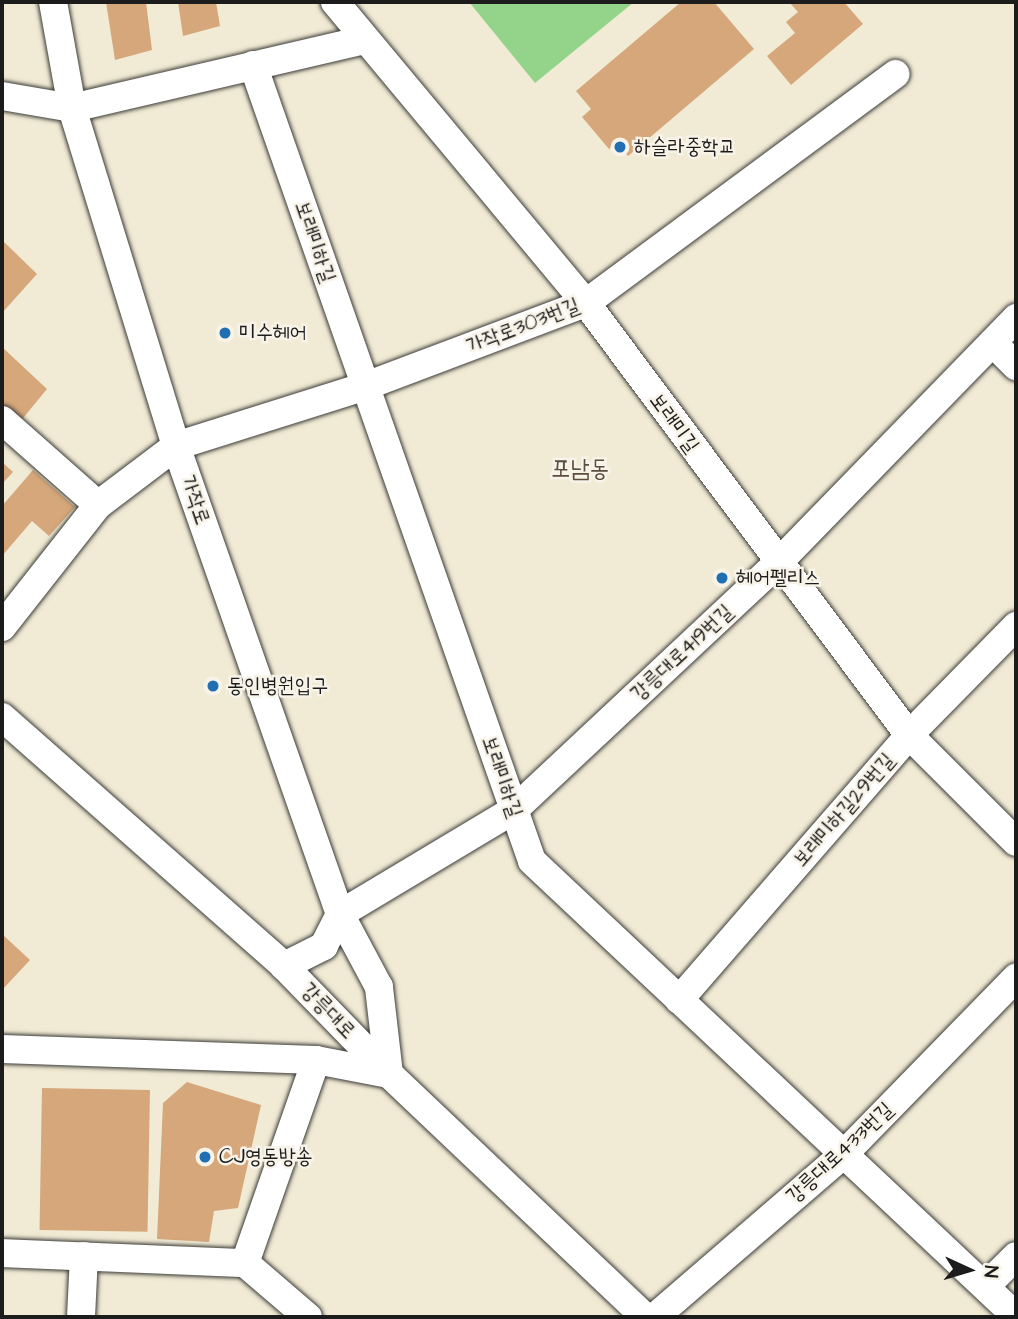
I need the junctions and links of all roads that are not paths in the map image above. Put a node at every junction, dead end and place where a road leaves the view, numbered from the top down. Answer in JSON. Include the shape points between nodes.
{"nodes":[{"id":1,"x":53,"y":2,"type":"edge"},
{"id":2,"x":335,"y":2,"type":"edge"},
{"id":3,"x":364,"y":40,"type":"junction"},
{"id":4,"x":253,"y":65,"type":"junction"},
{"id":5,"x":896,"y":74,"type":"dead end"},
{"id":6,"x":2,"y":96,"type":"edge"},
{"id":7,"x":72,"y":108,"type":"junction"},
{"id":8,"x":586,"y":303,"type":"junction"},
{"id":9,"x":1016,"y":318,"type":"edge"},
{"id":10,"x":993,"y":343,"type":"junction"},
{"id":11,"x":1016,"y":366,"type":"edge"},
{"id":12,"x":366,"y":386,"type":"junction"},
{"id":13,"x":2,"y":420,"type":"edge"},
{"id":14,"x":176,"y":446,"type":"junction"},
{"id":15,"x":98,"y":505,"type":"junction"},
{"id":16,"x":778,"y":563,"type":"junction"},
{"id":17,"x":1016,"y":626,"type":"edge"},
{"id":18,"x":2,"y":627,"type":"edge"},
{"id":19,"x":2,"y":717,"type":"edge"},
{"id":20,"x":909,"y":735,"type":"junction"},
{"id":21,"x":514,"y":810,"type":"junction"},
{"id":22,"x":1016,"y":842,"type":"edge"},
{"id":23,"x":340,"y":914,"type":"junction"},
{"id":24,"x":284,"y":966,"type":"junction"},
{"id":25,"x":1016,"y":978,"type":"edge"},
{"id":26,"x":679,"y":1000,"type":"junction"},
{"id":27,"x":2,"y":1049,"type":"edge"},
{"id":28,"x":316,"y":1060,"type":"junction"},
{"id":29,"x":389,"y":1074,"type":"junction"},
{"id":30,"x":843,"y":1155,"type":"junction"},
{"id":31,"x":2,"y":1253,"type":"edge"},
{"id":32,"x":84,"y":1256,"type":"junction"},
{"id":33,"x":1016,"y":1256,"type":"edge"},
{"id":34,"x":245,"y":1264,"type":"junction"},
{"id":35,"x":986,"y":1286,"type":"junction"},
{"id":36,"x":1016,"y":1316,"type":"edge"},
{"id":37,"x":80,"y":1317,"type":"edge"},
{"id":38,"x":308,"y":1317,"type":"edge"},
{"id":39,"x":645,"y":1317,"type":"edge"},
{"id":40,"x":654,"y":1317,"type":"edge"}],
"edges":[{"from":1,"to":7,"type":"street","name":"가작로"},
{"from":2,"to":3,"type":"street","name":"보래미길"},
{"from":3,"to":4,"type":"street"},
{"from":3,"to":8,"type":"street","name":"보래미길"},
{"from":4,"to":7,"type":"street"},
{"from":4,"to":12,"type":"street","name":"보래미하길"},
{"from":5,"to":8,"type":"street","name":"가작로303번길"},
{"from":6,"to":7,"type":"street"},
{"from":7,"to":14,"type":"street","name":"가작로"},
{"from":8,"to":12,"type":"street","name":"가작로303번길"},
{"from":8,"to":16,"type":"street","name":"보래미길"},
{"from":9,"to":10,"type":"street","name":"강릉대로419번길"},
{"from":10,"to":11,"type":"street"},
{"from":10,"to":16,"type":"street","name":"강릉대로419번길"},
{"from":12,"to":14,"type":"street","name":"가작로303번길"},
{"from":12,"to":21,"type":"street","name":"보래미하길"},
{"from":13,"to":15,"type":"street"},
{"from":14,"to":15,"type":"street","name":"가작로303번길"},
{"from":14,"to":23,"type":"street","name":"가작로"},
{"from":15,"to":18,"type":"street","name":"가작로303번길"},
{"from":16,"to":20,"type":"street","name":"보래미길"},
{"from":16,"to":21,"type":"street","name":"강릉대로419번길"},
{"from":17,"to":20,"type":"street","name":"보래미하길29번길"},
{"from":19,"to":24,"type":"street","name":"강릉대로"},
{"from":20,"to":22,"type":"street","name":"보래미길"},
{"from":20,"to":26,"type":"street","name":"보래미하길29번길"},
{"from":21,"to":23,"type":"street","name":"강릉대로419번길"},
{"from":21,"to":26,"type":"street","name":"보래미하길","via":[[532,861]]},
{"from":23,"to":24,"type":"street","via":[[324,946]]},
{"from":23,"to":29,"type":"street","name":"가작로","via":[[379,987]]},
{"from":24,"to":29,"type":"street","name":"강릉대로"},
{"from":25,"to":30,"type":"street","name":"강릉대로433번길"},
{"from":26,"to":30,"type":"street","name":"보래미하길"},
{"from":27,"to":28,"type":"street"},
{"from":28,"to":29,"type":"street"},
{"from":28,"to":34,"type":"street"},
{"from":29,"to":39,"type":"street","name":"강릉대로"},
{"from":30,"to":35,"type":"street","name":"보래미하길"},
{"from":30,"to":40,"type":"street","name":"강릉대로433번길"},
{"from":31,"to":32,"type":"street"},
{"from":32,"to":34,"type":"street"},
{"from":32,"to":37,"type":"street"},
{"from":33,"to":35,"type":"street"},
{"from":34,"to":38,"type":"street"},
{"from":35,"to":36,"type":"street","name":"보래미하길"}]}
